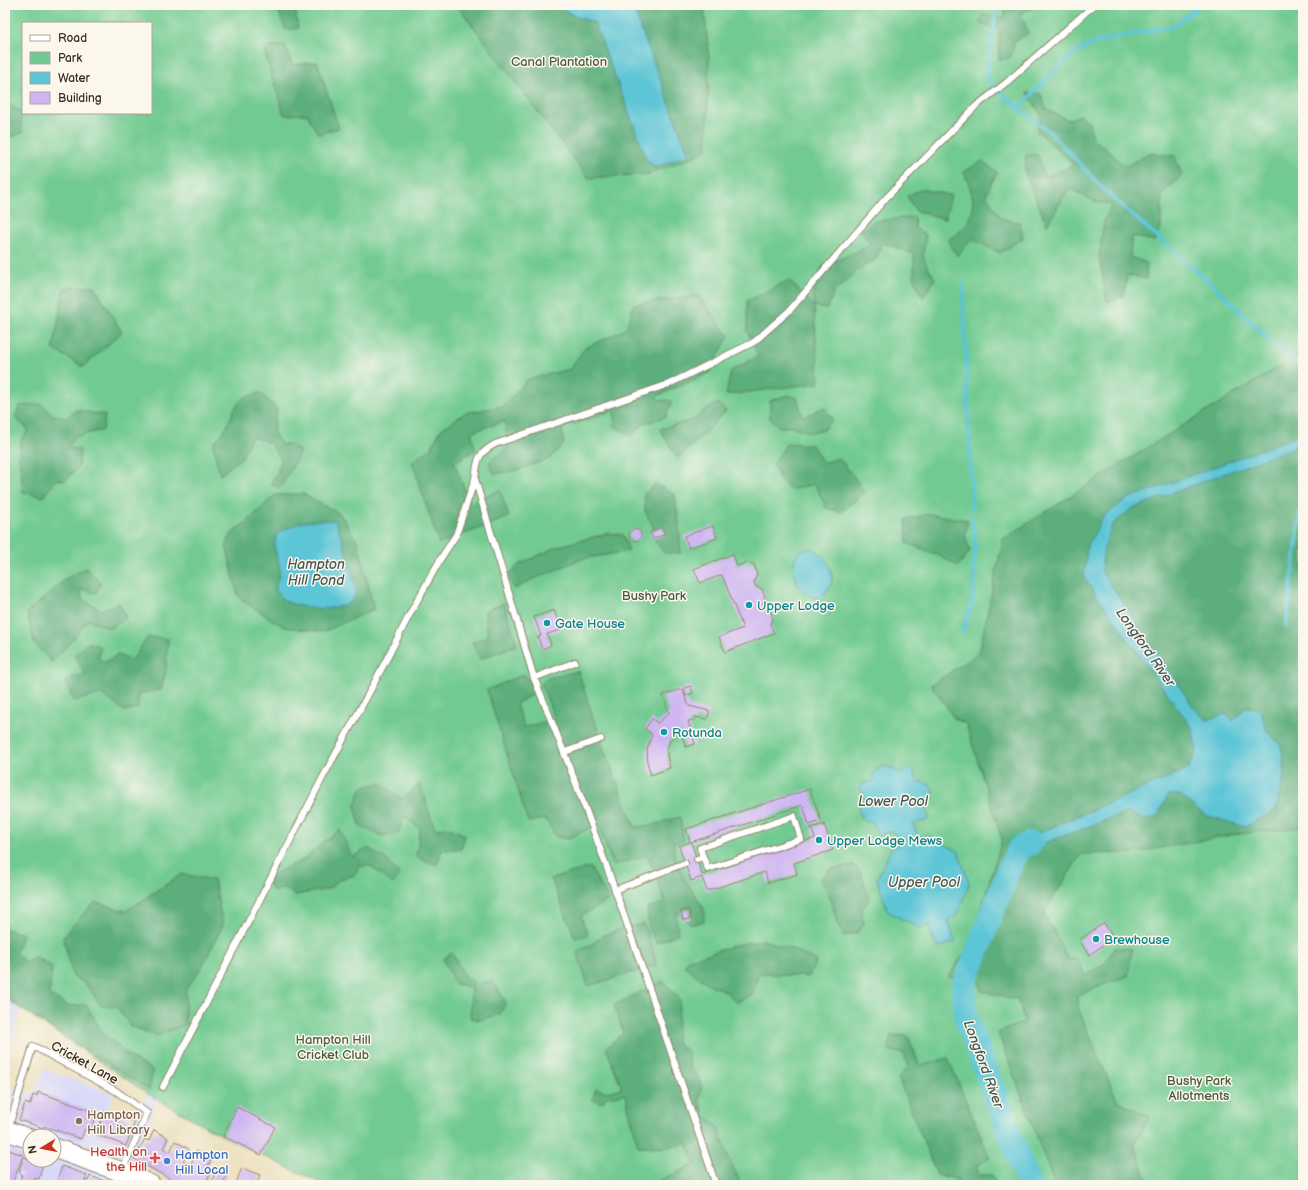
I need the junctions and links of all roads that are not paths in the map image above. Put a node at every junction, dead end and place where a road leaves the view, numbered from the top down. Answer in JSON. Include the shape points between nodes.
{"nodes":[{"id":1,"x":1094,"y":5,"type":"edge"},
{"id":2,"x":475,"y":479,"type":"junction"},
{"id":3,"x":575,"y":662,"type":"dead end"},
{"id":4,"x":534,"y":678,"type":"junction"},
{"id":5,"x":601,"y":739,"type":"dead end"},
{"id":6,"x":565,"y":752,"type":"junction"},
{"id":7,"x":700,"y":858,"type":"joint"},
{"id":8,"x":685,"y":863,"type":"dead end"},
{"id":9,"x":615,"y":890,"type":"junction"},
{"id":10,"x":163,"y":1087,"type":"dead end"},
{"id":11,"x":6,"y":1131,"type":"edge"},
{"id":12,"x":22,"y":1136,"type":"edge"},
{"id":13,"x":62,"y":1151,"type":"edge"},
{"id":14,"x":122,"y":1172,"type":"junction"},
{"id":15,"x":151,"y":1185,"type":"edge"},
{"id":16,"x":716,"y":1185,"type":"edge"}],
"edges":[{"from":1,"to":2,"type":"lane","via":[[976,106],[886,198],[789,311],[754,342],[669,384],[495,444],[484,450],[479,459]]},
{"from":2,"to":4,"type":"lane"},
{"from":2,"to":10,"type":"lane","via":[[456,535],[412,610],[323,777]]},
{"from":3,"to":4,"type":"lane"},
{"from":4,"to":6,"type":"lane"},
{"from":5,"to":6,"type":"lane"},
{"from":6,"to":9,"type":"lane"},
{"from":7,"to":7,"type":"lane","via":[[700,848],[794,816],[801,839],[708,869]]},
{"from":8,"to":9,"type":"lane"},
{"from":9,"to":16,"type":"lane"},
{"from":11,"to":12,"type":"main road"},
{"from":11,"to":14,"type":"lane","name":"Cricket Lane","via":[[33,1046],[116,1091],[147,1113]]},
{"from":13,"to":14,"type":"main road"},
{"from":14,"to":15,"type":"main road"}]}
